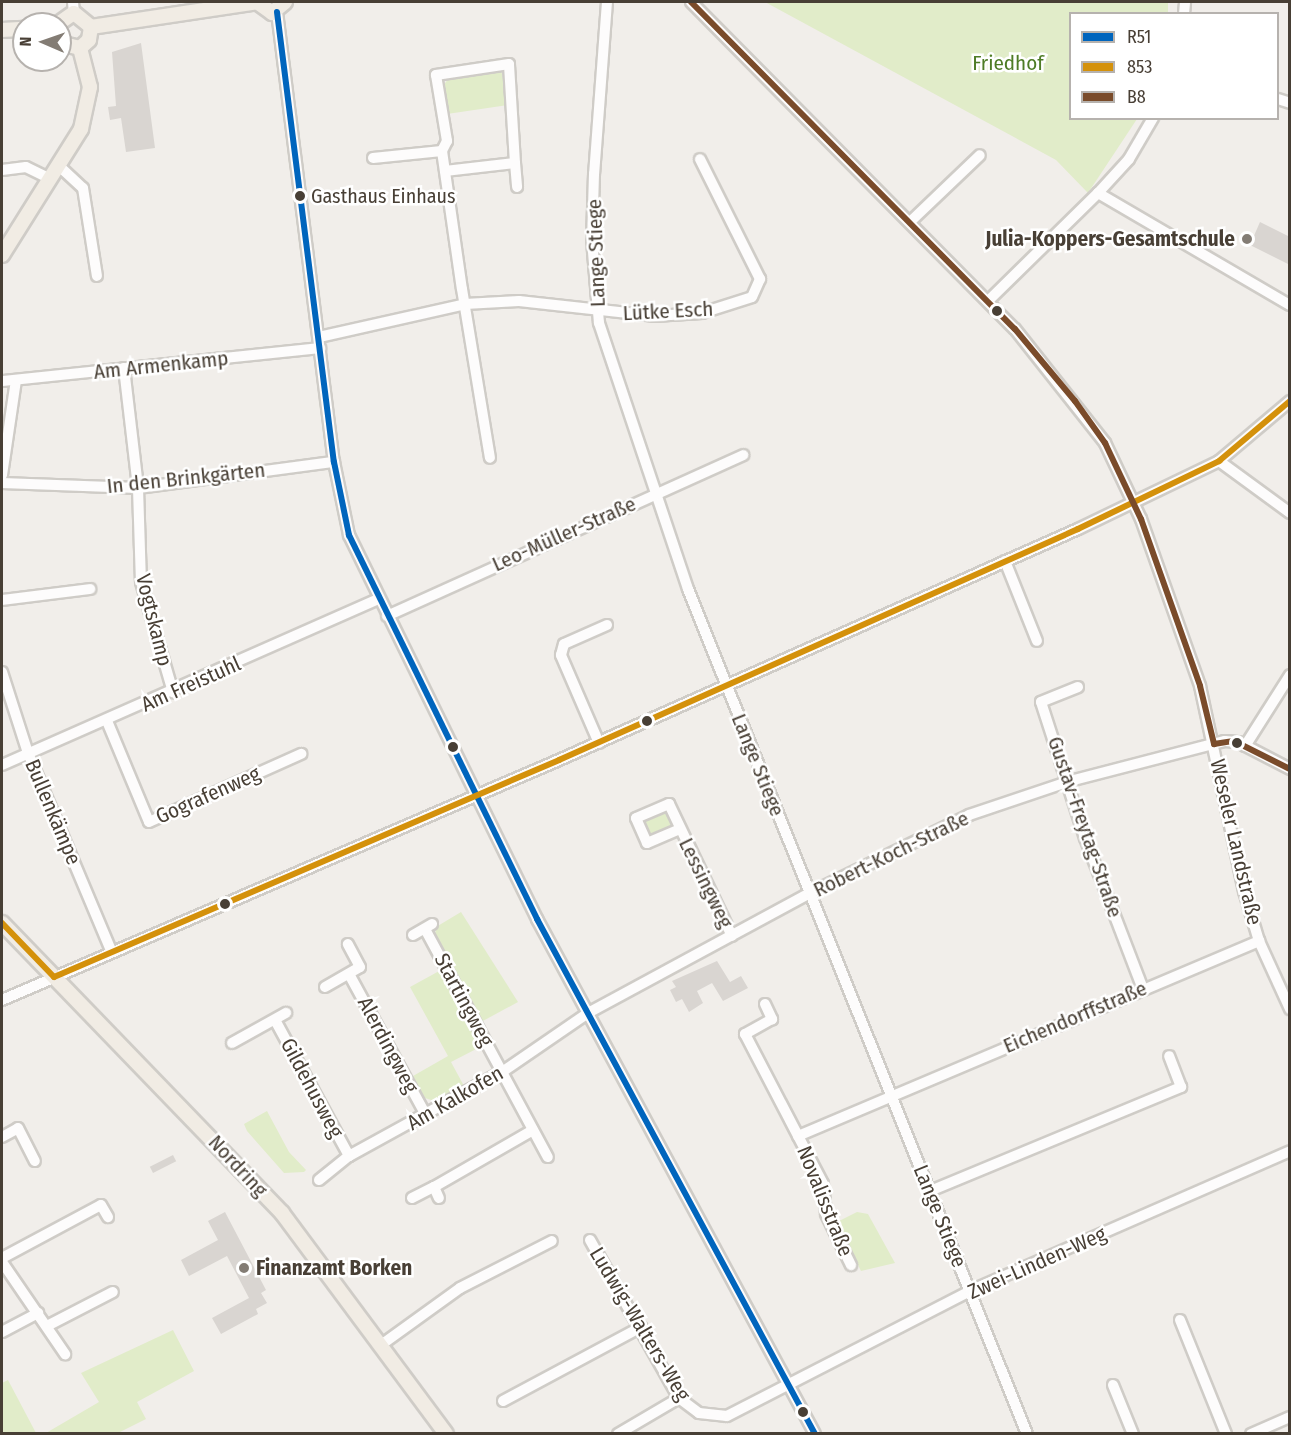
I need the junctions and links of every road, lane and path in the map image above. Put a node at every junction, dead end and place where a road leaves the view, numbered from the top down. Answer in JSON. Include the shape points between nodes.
{"nodes":[{"id":1,"x":258,"y":2,"type":"edge"},
{"id":2,"x":608,"y":2,"type":"edge"},
{"id":3,"x":691,"y":2,"type":"edge"},
{"id":4,"x":281,"y":7,"type":"edge"},
{"id":5,"x":74,"y":8,"type":"edge"},
{"id":6,"x":91,"y":27,"type":"junction"},
{"id":7,"x":72,"y":46,"type":"edge"},
{"id":8,"x":80,"y":48,"type":"junction"},
{"id":9,"x":1152,"y":120,"type":"edge"},
{"id":10,"x":442,"y":151,"type":"junction"},
{"id":11,"x":980,"y":155,"type":"dead end"},
{"id":12,"x":373,"y":158,"type":"dead end"},
{"id":13,"x":700,"y":159,"type":"dead end"},
{"id":14,"x":515,"y":163,"type":"junction"},
{"id":15,"x":58,"y":165,"type":"junction"},
{"id":16,"x":2,"y":170,"type":"edge"},
{"id":17,"x":445,"y":171,"type":"junction"},
{"id":18,"x":49,"y":178,"type":"junction"},
{"id":19,"x":518,"y":187,"type":"dead end"},
{"id":20,"x":1098,"y":193,"type":"junction"},
{"id":21,"x":911,"y":221,"type":"junction"},
{"id":22,"x":2,"y":255,"type":"edge"},
{"id":23,"x":97,"y":276,"type":"dead end"},
{"id":24,"x":988,"y":301,"type":"junction"},
{"id":25,"x":465,"y":304,"type":"junction"},
{"id":26,"x":1290,"y":305,"type":"edge"},
{"id":27,"x":597,"y":309,"type":"junction"},
{"id":28,"x":320,"y":343,"type":"junction"},
{"id":29,"x":124,"y":368,"type":"junction"},
{"id":30,"x":16,"y":380,"type":"junction"},
{"id":31,"x":2,"y":381,"type":"edge"},
{"id":32,"x":1290,"y":401,"type":"edge"},
{"id":33,"x":743,"y":455,"type":"dead end"},
{"id":34,"x":490,"y":458,"type":"dead end"},
{"id":35,"x":1220,"y":461,"type":"junction"},
{"id":36,"x":334,"y":462,"type":"junction"},
{"id":37,"x":2,"y":475,"type":"edge"},
{"id":38,"x":2,"y":483,"type":"edge"},
{"id":39,"x":138,"y":488,"type":"junction"},
{"id":40,"x":655,"y":493,"type":"junction"},
{"id":41,"x":1134,"y":502,"type":"junction"},
{"id":42,"x":1290,"y":513,"type":"edge"},
{"id":43,"x":1005,"y":561,"type":"junction"},
{"id":44,"x":90,"y":589,"type":"dead end"},
{"id":45,"x":378,"y":599,"type":"junction"},
{"id":46,"x":2,"y":600,"type":"edge"},
{"id":47,"x":387,"y":616,"type":"junction"},
{"id":48,"x":607,"y":625,"type":"dead end"},
{"id":49,"x":1037,"y":641,"type":"dead end"},
{"id":50,"x":2,"y":672,"type":"edge"},
{"id":51,"x":1290,"y":675,"type":"edge"},
{"id":52,"x":727,"y":686,"type":"junction"},
{"id":53,"x":1078,"y":687,"type":"dead end"},
{"id":54,"x":173,"y":692,"type":"junction"},
{"id":55,"x":107,"y":721,"type":"junction"},
{"id":56,"x":599,"y":742,"type":"junction"},
{"id":57,"x":1214,"y":744,"type":"junction"},
{"id":58,"x":1245,"y":746,"type":"junction"},
{"id":59,"x":28,"y":753,"type":"junction"},
{"id":60,"x":301,"y":754,"type":"dead end"},
{"id":61,"x":2,"y":765,"type":"edge"},
{"id":62,"x":1290,"y":769,"type":"edge"},
{"id":63,"x":1070,"y":781,"type":"junction"},
{"id":64,"x":476,"y":796,"type":"junction"},
{"id":65,"x":680,"y":829,"type":"dead end"},
{"id":66,"x":810,"y":893,"type":"junction"},
{"id":67,"x":2,"y":923,"type":"edge"},
{"id":68,"x":413,"y":935,"type":"dead end"},
{"id":69,"x":732,"y":936,"type":"junction"},
{"id":70,"x":1259,"y":941,"type":"junction"},
{"id":71,"x":348,"y":944,"type":"dead end"},
{"id":72,"x":111,"y":950,"type":"junction"},
{"id":73,"x":349,"y":974,"type":"junction"},
{"id":74,"x":54,"y":977,"type":"junction"},
{"id":75,"x":325,"y":987,"type":"dead end"},
{"id":76,"x":1143,"y":989,"type":"junction"},
{"id":77,"x":2,"y":1000,"type":"edge"},
{"id":78,"x":765,"y":1004,"type":"dead end"},
{"id":79,"x":1290,"y":1009,"type":"edge"},
{"id":80,"x":286,"y":1013,"type":"dead end"},
{"id":81,"x":588,"y":1013,"type":"junction"},
{"id":82,"x":275,"y":1020,"type":"junction"},
{"id":83,"x":232,"y":1043,"type":"dead end"},
{"id":84,"x":1169,"y":1056,"type":"dead end"},
{"id":85,"x":502,"y":1072,"type":"junction"},
{"id":86,"x":892,"y":1094,"type":"junction"},
{"id":87,"x":426,"y":1115,"type":"junction"},
{"id":88,"x":533,"y":1130,"type":"junction"},
{"id":89,"x":798,"y":1136,"type":"junction"},
{"id":90,"x":2,"y":1137,"type":"edge"},
{"id":91,"x":1290,"y":1151,"type":"edge"},
{"id":92,"x":350,"y":1156,"type":"junction"},
{"id":93,"x":548,"y":1157,"type":"dead end"},
{"id":94,"x":35,"y":1161,"type":"dead end"},
{"id":95,"x":319,"y":1180,"type":"dead end"},
{"id":96,"x":434,"y":1187,"type":"junction"},
{"id":97,"x":930,"y":1191,"type":"junction"},
{"id":98,"x":412,"y":1198,"type":"dead end"},
{"id":99,"x":439,"y":1198,"type":"dead end"},
{"id":100,"x":108,"y":1217,"type":"dead end"},
{"id":101,"x":590,"y":1240,"type":"dead end"},
{"id":102,"x":552,"y":1241,"type":"dead end"},
{"id":103,"x":2,"y":1260,"type":"edge"},
{"id":104,"x":851,"y":1265,"type":"dead end"},
{"id":105,"x":970,"y":1291,"type":"junction"},
{"id":106,"x":112,"y":1292,"type":"dead end"},
{"id":107,"x":38,"y":1313,"type":"junction"},
{"id":108,"x":1180,"y":1320,"type":"dead end"},
{"id":109,"x":47,"y":1326,"type":"junction"},
{"id":110,"x":641,"y":1327,"type":"junction"},
{"id":111,"x":2,"y":1332,"type":"edge"},
{"id":112,"x":381,"y":1345,"type":"junction"},
{"id":113,"x":65,"y":1354,"type":"dead end"},
{"id":114,"x":1113,"y":1385,"type":"dead end"},
{"id":115,"x":790,"y":1386,"type":"junction"},
{"id":116,"x":679,"y":1398,"type":"junction"},
{"id":117,"x":503,"y":1401,"type":"dead end"},
{"id":118,"x":1290,"y":1417,"type":"edge"},
{"id":119,"x":446,"y":1434,"type":"edge"},
{"id":120,"x":618,"y":1434,"type":"edge"},
{"id":121,"x":814,"y":1434,"type":"edge"},
{"id":122,"x":1028,"y":1434,"type":"edge"},
{"id":123,"x":1133,"y":1434,"type":"edge"},
{"id":124,"x":1226,"y":1434,"type":"edge"},
{"id":125,"x":1251,"y":1434,"type":"edge"}],
"edges":[{"from":1,"to":4,"type":"main road","via":[[267,12]]},
{"from":1,"to":6,"type":"main road"},
{"from":2,"to":27,"type":"street","name":"Lange Stiege","via":[[594,174]]},
{"from":3,"to":21,"type":"street","name":"Weseler Landstraße"},
{"from":4,"to":28,"type":"street"},
{"from":5,"to":6,"type":"main road"},
{"from":6,"to":8,"type":"main road","via":[[89,40]]},
{"from":7,"to":8,"type":"main road"},
{"from":8,"to":15,"type":"main road","via":[[88,69],[87,107],[81,129]]},
{"from":9,"to":20,"type":"street","via":[[1129,159]]},
{"from":10,"to":12,"type":"street"},
{"from":10,"to":14,"type":"street","via":[[447,141],[436,75],[509,64]]},
{"from":10,"to":17,"type":"street"},
{"from":11,"to":21,"type":"street"},
{"from":13,"to":27,"type":"street","name":"Lütke Esch","via":[[755,268],[758,289],[752,297],[702,313],[654,316]]},
{"from":14,"to":17,"type":"street"},
{"from":14,"to":19,"type":"street"},
{"from":15,"to":18,"type":"main road"},
{"from":15,"to":23,"type":"street","via":[[83,188]]},
{"from":16,"to":18,"type":"street","via":[[26,167]]},
{"from":17,"to":25,"type":"street"},
{"from":18,"to":22,"type":"main road"},
{"from":20,"to":24,"type":"street"},
{"from":20,"to":26,"type":"street"},
{"from":21,"to":24,"type":"street","name":"Weseler Landstraße"},
{"from":24,"to":41,"type":"street","name":"Weseler Landstraße","via":[[1075,401],[1105,443]]},
{"from":25,"to":27,"type":"street","name":"Lütke Esch","via":[[519,301]]},
{"from":25,"to":28,"type":"street","name":"Lütke Esch"},
{"from":25,"to":34,"type":"street"},
{"from":27,"to":40,"type":"street","name":"Lange Stiege"},
{"from":28,"to":29,"type":"street","name":"Am Armenkamp"},
{"from":28,"to":36,"type":"street"},
{"from":29,"to":30,"type":"street","name":"Am Armenkamp"},
{"from":29,"to":39,"type":"street","name":"Vogtskamp"},
{"from":30,"to":31,"type":"street","name":"Am Armenkamp"},
{"from":30,"to":37,"type":"street"},
{"from":32,"to":35,"type":"street"},
{"from":33,"to":40,"type":"street","name":"Leo-Müller-Straße"},
{"from":35,"to":41,"type":"street"},
{"from":35,"to":42,"type":"street"},
{"from":36,"to":39,"type":"street","name":"In den Brinkgärten"},
{"from":36,"to":45,"type":"street","via":[[350,535]]},
{"from":38,"to":39,"type":"street","name":"In den Brinkgärten"},
{"from":39,"to":54,"type":"street","name":"Vogtskamp","via":[[141,582]]},
{"from":40,"to":47,"type":"street","name":"Leo-Müller-Straße"},
{"from":40,"to":52,"type":"street","name":"Lange Stiege"},
{"from":41,"to":43,"type":"street"},
{"from":41,"to":57,"type":"street","name":"Weseler Landstraße","via":[[1200,686]]},
{"from":43,"to":49,"type":"street"},
{"from":43,"to":52,"type":"street"},
{"from":44,"to":46,"type":"street"},
{"from":45,"to":47,"type":"street"},
{"from":45,"to":54,"type":"street","name":"Am Freistuhl"},
{"from":47,"to":64,"type":"street"},
{"from":48,"to":56,"type":"street","via":[[564,644],[561,656]]},
{"from":50,"to":59,"type":"street","name":"Bullenkämpe"},
{"from":51,"to":58,"type":"street"},
{"from":52,"to":56,"type":"street"},
{"from":52,"to":66,"type":"street","name":"Lange Stiege"},
{"from":53,"to":63,"type":"street","name":"Gustav-Freytag-Straße","via":[[1041,702]]},
{"from":54,"to":55,"type":"street","name":"Am Freistuhl"},
{"from":55,"to":59,"type":"street","name":"Am Freistuhl"},
{"from":55,"to":60,"type":"street","name":"Gografenweg","via":[[149,822]]},
{"from":56,"to":64,"type":"street"},
{"from":57,"to":58,"type":"street","name":"Robert-Koch-Straße","via":[[1234,741]]},
{"from":57,"to":63,"type":"street","name":"Robert-Koch-Straße"},
{"from":57,"to":70,"type":"street","name":"Weseler Landstraße"},
{"from":58,"to":62,"type":"street"},
{"from":59,"to":61,"type":"street","name":"Am Freistuhl"},
{"from":59,"to":72,"type":"street","name":"Bullenkämpe"},
{"from":63,"to":66,"type":"street","name":"Robert-Koch-Straße","via":[[969,815]]},
{"from":63,"to":76,"type":"street","name":"Gustav-Freytag-Straße","via":[[1085,838]]},
{"from":64,"to":72,"type":"street"},
{"from":64,"to":81,"type":"street"},
{"from":65,"to":69,"type":"street","name":"Lessingweg"},
{"from":66,"to":69,"type":"street","name":"Robert-Koch-Straße"},
{"from":66,"to":86,"type":"street","name":"Lange Stiege"},
{"from":67,"to":74,"type":"main road","name":"Nordring"},
{"from":68,"to":85,"type":"street","name":"Startingweg","via":[[429,927]]},
{"from":69,"to":81,"type":"street","name":"Robert-Koch-Straße"},
{"from":70,"to":76,"type":"street","name":"Eichendorffstraße"},
{"from":70,"to":79,"type":"street","name":"Weseler Landstraße"},
{"from":71,"to":73,"type":"street","name":"Alerdingweg","via":[[360,968]]},
{"from":72,"to":74,"type":"street"},
{"from":73,"to":75,"type":"street","name":"Alerdingweg"},
{"from":73,"to":87,"type":"street","name":"Alerdingweg"},
{"from":74,"to":77,"type":"street"},
{"from":74,"to":112,"type":"main road","name":"Nordring","via":[[282,1213]]},
{"from":76,"to":86,"type":"street","name":"Eichendorffstraße"},
{"from":78,"to":89,"type":"street","name":"Novalisstraße","via":[[772,1019],[745,1034]]},
{"from":80,"to":82,"type":"street","name":"Gildehusweg"},
{"from":81,"to":85,"type":"street","name":"Am Kalkofen"},
{"from":81,"to":115,"type":"street"},
{"from":82,"to":83,"type":"street","name":"Gildehusweg"},
{"from":82,"to":92,"type":"street","name":"Gildehusweg"},
{"from":84,"to":97,"type":"street","via":[[1181,1087]]},
{"from":85,"to":87,"type":"street","name":"Am Kalkofen"},
{"from":85,"to":88,"type":"street","name":"Startingweg"},
{"from":86,"to":89,"type":"street","name":"Novalisstraße"},
{"from":86,"to":97,"type":"street","name":"Lange Stiege"},
{"from":87,"to":92,"type":"street","name":"Am Kalkofen"},
{"from":88,"to":93,"type":"street","name":"Startingweg"},
{"from":88,"to":96,"type":"street"},
{"from":89,"to":104,"type":"street","name":"Novalisstraße","via":[[823,1184],[826,1214]]},
{"from":90,"to":94,"type":"street","via":[[18,1128]]},
{"from":91,"to":105,"type":"street","name":"Zwei-Linden-Weg"},
{"from":92,"to":95,"type":"street","name":"Am Kalkofen"},
{"from":96,"to":98,"type":"street"},
{"from":96,"to":99,"type":"street"},
{"from":97,"to":105,"type":"street","name":"Lange Stiege"},
{"from":100,"to":103,"type":"street","via":[[101,1205]]},
{"from":101,"to":110,"type":"street","name":"Ludwig-Walters-Weg"},
{"from":102,"to":112,"type":"street","via":[[460,1288]]},
{"from":103,"to":107,"type":"street"},
{"from":105,"to":115,"type":"street","name":"Zwei-Linden-Weg"},
{"from":105,"to":122,"type":"street","name":"Lange Stiege"},
{"from":106,"to":109,"type":"street"},
{"from":107,"to":109,"type":"street"},
{"from":107,"to":111,"type":"street"},
{"from":108,"to":124,"type":"street"},
{"from":109,"to":113,"type":"street"},
{"from":110,"to":116,"type":"street","name":"Ludwig-Walters-Weg"},
{"from":110,"to":117,"type":"street"},
{"from":112,"to":119,"type":"main road","name":"Nordring"},
{"from":114,"to":123,"type":"street"},
{"from":115,"to":116,"type":"street","name":"Ludwig-Walters-Weg","via":[[727,1416],[699,1413]]},
{"from":115,"to":121,"type":"street"},
{"from":116,"to":120,"type":"street"},
{"from":118,"to":125,"type":"street"}]}
